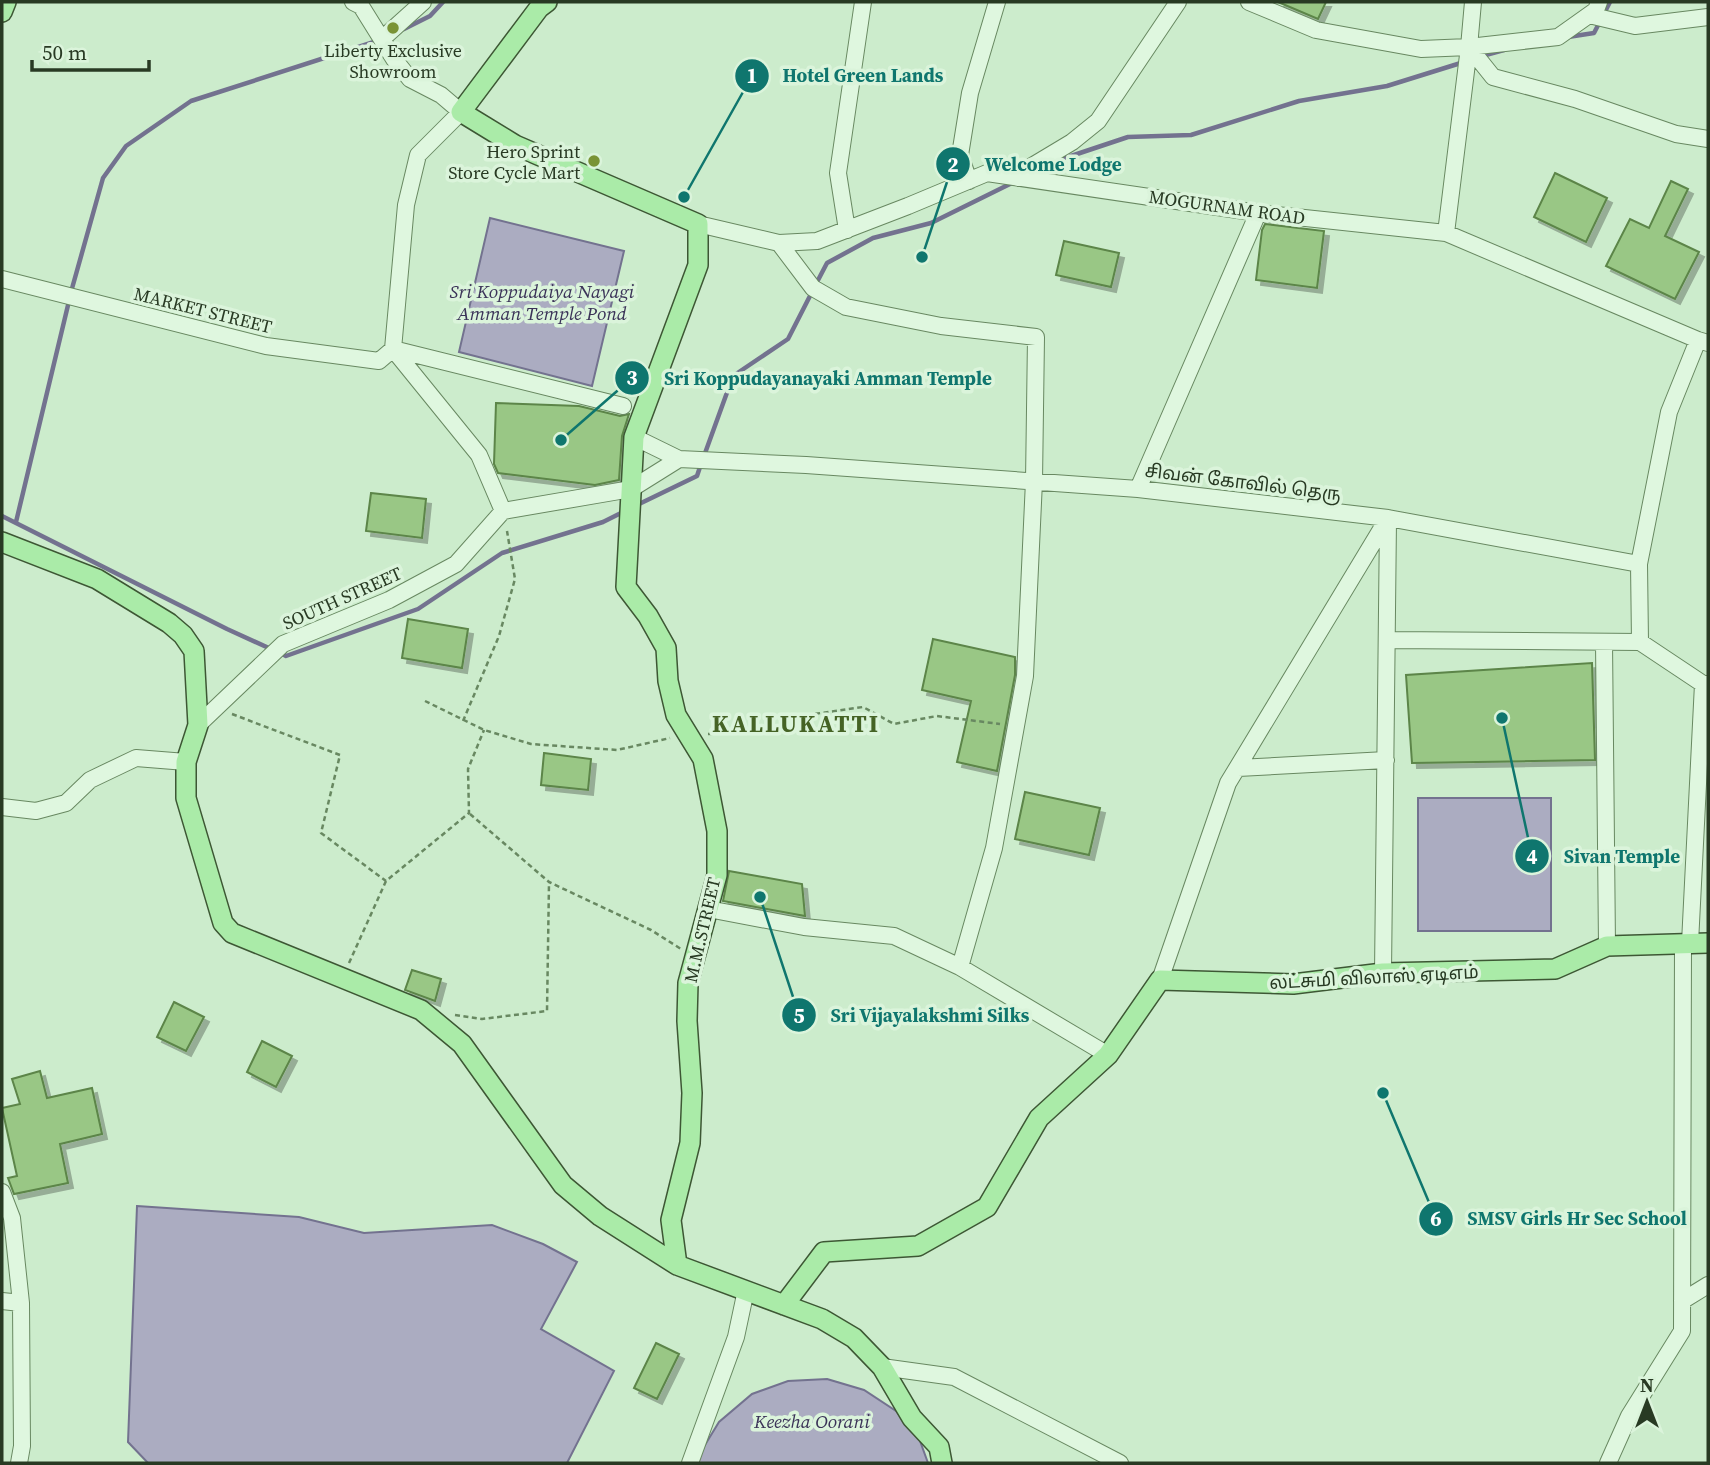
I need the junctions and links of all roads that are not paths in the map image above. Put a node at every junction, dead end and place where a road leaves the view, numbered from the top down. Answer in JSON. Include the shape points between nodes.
{"nodes":[{"id":1,"x":6,"y":2,"type":"edge"},
{"id":2,"x":353,"y":2,"type":"edge"},
{"id":3,"x":423,"y":2,"type":"edge"},
{"id":4,"x":547,"y":2,"type":"edge"},
{"id":5,"x":863,"y":2,"type":"edge"},
{"id":6,"x":997,"y":2,"type":"edge"},
{"id":7,"x":1178,"y":2,"type":"edge"},
{"id":8,"x":1249,"y":2,"type":"edge"},
{"id":9,"x":1473,"y":2,"type":"edge"},
{"id":10,"x":1599,"y":2,"type":"edge"},
{"id":11,"x":2,"y":12,"type":"edge"},
{"id":12,"x":1589,"y":15,"type":"junction"},
{"id":13,"x":1708,"y":16,"type":"edge"},
{"id":14,"x":382,"y":39,"type":"junction"},
{"id":15,"x":1469,"y":47,"type":"junction"},
{"id":16,"x":461,"y":112,"type":"junction"},
{"id":17,"x":1708,"y":139,"type":"edge"},
{"id":18,"x":1018,"y":178,"type":"junction"},
{"id":19,"x":969,"y":181,"type":"junction"},
{"id":20,"x":1258,"y":213,"type":"junction"},
{"id":21,"x":698,"y":224,"type":"junction"},
{"id":22,"x":847,"y":230,"type":"junction"},
{"id":23,"x":1446,"y":233,"type":"junction"},
{"id":24,"x":779,"y":243,"type":"junction"},
{"id":25,"x":2,"y":279,"type":"edge"},
{"id":26,"x":1703,"y":342,"type":"edge"},
{"id":27,"x":393,"y":349,"type":"junction"},
{"id":28,"x":623,"y":406,"type":"dead end"},
{"id":29,"x":635,"y":437,"type":"junction"},
{"id":30,"x":679,"y":459,"type":"junction"},
{"id":31,"x":1034,"y":481,"type":"junction"},
{"id":32,"x":631,"y":489,"type":"junction"},
{"id":33,"x":1138,"y":489,"type":"junction"},
{"id":34,"x":503,"y":511,"type":"junction"},
{"id":35,"x":1388,"y":518,"type":"junction"},
{"id":36,"x":2,"y":542,"type":"edge"},
{"id":37,"x":1639,"y":564,"type":"junction"},
{"id":38,"x":1387,"y":640,"type":"junction"},
{"id":39,"x":1604,"y":642,"type":"junction"},
{"id":40,"x":1640,"y":642,"type":"junction"},
{"id":41,"x":1706,"y":684,"type":"edge"},
{"id":42,"x":198,"y":725,"type":"junction"},
{"id":43,"x":1385,"y":760,"type":"junction"},
{"id":44,"x":187,"y":762,"type":"junction"},
{"id":45,"x":1238,"y":768,"type":"junction"},
{"id":46,"x":2,"y":807,"type":"edge"},
{"id":47,"x":708,"y":909,"type":"junction"},
{"id":48,"x":1694,"y":943,"type":"edge"},
{"id":49,"x":1608,"y":946,"type":"junction"},
{"id":50,"x":960,"y":967,"type":"junction"},
{"id":51,"x":1384,"y":973,"type":"junction"},
{"id":52,"x":1160,"y":980,"type":"junction"},
{"id":53,"x":1108,"y":1055,"type":"junction"},
{"id":54,"x":2,"y":1192,"type":"edge"},
{"id":55,"x":677,"y":1265,"type":"junction"},
{"id":56,"x":1708,"y":1285,"type":"edge"},
{"id":57,"x":746,"y":1290,"type":"junction"},
{"id":58,"x":2,"y":1301,"type":"edge"},
{"id":59,"x":1682,"y":1301,"type":"junction"},
{"id":60,"x":21,"y":1303,"type":"junction"},
{"id":61,"x":784,"y":1305,"type":"junction"},
{"id":62,"x":882,"y":1367,"type":"junction"},
{"id":63,"x":19,"y":1463,"type":"edge"},
{"id":64,"x":690,"y":1463,"type":"edge"},
{"id":65,"x":942,"y":1463,"type":"edge"},
{"id":66,"x":1121,"y":1463,"type":"edge"},
{"id":67,"x":1608,"y":1463,"type":"edge"}],
"edges":[{"from":1,"to":11,"type":"main road"},
{"from":2,"to":14,"type":"street","via":[[361,6]]},
{"from":3,"to":14,"type":"street"},
{"from":4,"to":16,"type":"main road"},
{"from":5,"to":22,"type":"street","via":[[838,173]]},
{"from":6,"to":19,"type":"street","via":[[970,93],[962,142],[960,155]]},
{"from":7,"to":18,"type":"street","via":[[1098,121]]},
{"from":8,"to":15,"type":"street","via":[[1316,30],[1421,50]]},
{"from":9,"to":15,"type":"street"},
{"from":10,"to":12,"type":"street"},
{"from":12,"to":13,"type":"street","via":[[1634,26]]},
{"from":12,"to":15,"type":"street","via":[[1558,37]]},
{"from":14,"to":16,"type":"street","via":[[410,79]]},
{"from":15,"to":17,"type":"street","via":[[1493,77],[1676,134]]},
{"from":15,"to":23,"type":"street"},
{"from":16,"to":21,"type":"main road","name":"MOGURNAM ROAD","via":[[515,145]]},
{"from":16,"to":27,"type":"street","via":[[418,156],[406,205]]},
{"from":18,"to":19,"type":"street","name":"MOGURNAM ROAD","via":[[987,173]]},
{"from":18,"to":20,"type":"street","name":"MOGURNAM ROAD"},
{"from":19,"to":22,"type":"street","name":"MOGURNAM ROAD"},
{"from":20,"to":23,"type":"street","name":"MOGURNAM ROAD"},
{"from":20,"to":33,"type":"street"},
{"from":21,"to":24,"type":"street","name":"MOGURNAM ROAD"},
{"from":21,"to":29,"type":"main road","name":"M.M.STREET","via":[[698,265]]},
{"from":22,"to":24,"type":"street","name":"MOGURNAM ROAD","via":[[817,241]]},
{"from":23,"to":26,"type":"street","name":"MOGURNAM ROAD"},
{"from":24,"to":31,"type":"street","via":[[813,288],[846,307],[941,326],[1036,337]]},
{"from":25,"to":27,"type":"street","name":"MARKET STREET","via":[[266,346],[379,361]]},
{"from":26,"to":37,"type":"street","via":[[1669,412]]},
{"from":27,"to":28,"type":"street"},
{"from":27,"to":34,"type":"street","via":[[479,454]]},
{"from":29,"to":30,"type":"street"},
{"from":29,"to":32,"type":"main road","name":"M.M.STREET"},
{"from":30,"to":31,"type":"street","name":"சிவன் கோவில் தெரு"},
{"from":30,"to":32,"type":"street"},
{"from":31,"to":33,"type":"street","name":"சிவன் கோவில் தெரு"},
{"from":31,"to":50,"type":"street","via":[[1025,676],[994,848]]},
{"from":32,"to":34,"type":"street"},
{"from":32,"to":47,"type":"main road","name":"M.M.STREET","via":[[626,586],[666,648],[676,715],[703,759],[711,795],[717,875]]},
{"from":33,"to":35,"type":"street","name":"சிவன் கோவில் தெரு"},
{"from":34,"to":42,"type":"street","name":"SOUTH STREET","via":[[456,564],[389,600],[283,645]]},
{"from":35,"to":37,"type":"street","name":"சிவன் கோவில் தெரு"},
{"from":35,"to":38,"type":"street"},
{"from":35,"to":45,"type":"street"},
{"from":36,"to":42,"type":"main road","via":[[97,579],[183,635],[194,651]]},
{"from":37,"to":40,"type":"street"},
{"from":38,"to":39,"type":"street"},
{"from":38,"to":43,"type":"street"},
{"from":39,"to":40,"type":"street"},
{"from":39,"to":49,"type":"street"},
{"from":40,"to":41,"type":"street"},
{"from":41,"to":48,"type":"street"},
{"from":42,"to":44,"type":"main road"},
{"from":43,"to":45,"type":"street"},
{"from":43,"to":51,"type":"street"},
{"from":44,"to":46,"type":"street","via":[[136,758],[90,780],[66,803],[36,811]]},
{"from":44,"to":55,"type":"main road","via":[[187,798],[223,923],[232,933],[421,1010],[462,1044],[563,1185],[600,1216]]},
{"from":45,"to":52,"type":"street","via":[[1228,783]]},
{"from":47,"to":50,"type":"street","via":[[804,927],[894,936]]},
{"from":47,"to":55,"type":"main road","name":"M.M.STREET","via":[[688,984],[692,1093],[690,1143],[671,1220]]},
{"from":48,"to":49,"type":"main road"},
{"from":48,"to":59,"type":"street"},
{"from":49,"to":51,"type":"main road","name":"லட்சுமி விலாஸ் ஏடிஎம்","via":[[1555,969]]},
{"from":50,"to":53,"type":"street"},
{"from":51,"to":52,"type":"main road","name":"லட்சுமி விலாஸ் ஏடிஎம்","via":[[1293,984]]},
{"from":52,"to":53,"type":"main road"},
{"from":53,"to":61,"type":"main road","via":[[1039,1118],[987,1208],[918,1246],[824,1252]]},
{"from":54,"to":60,"type":"street","via":[[12,1218]]},
{"from":55,"to":57,"type":"main road"},
{"from":56,"to":59,"type":"street"},
{"from":57,"to":61,"type":"main road"},
{"from":57,"to":64,"type":"street","via":[[736,1337]]},
{"from":58,"to":60,"type":"street"},
{"from":59,"to":67,"type":"street","via":[[1682,1331],[1629,1416]]},
{"from":60,"to":63,"type":"street"},
{"from":61,"to":62,"type":"main road","via":[[822,1319],[854,1338]]},
{"from":62,"to":65,"type":"main road","via":[[912,1418],[939,1447]]},
{"from":62,"to":66,"type":"street","via":[[954,1377]]}]}
